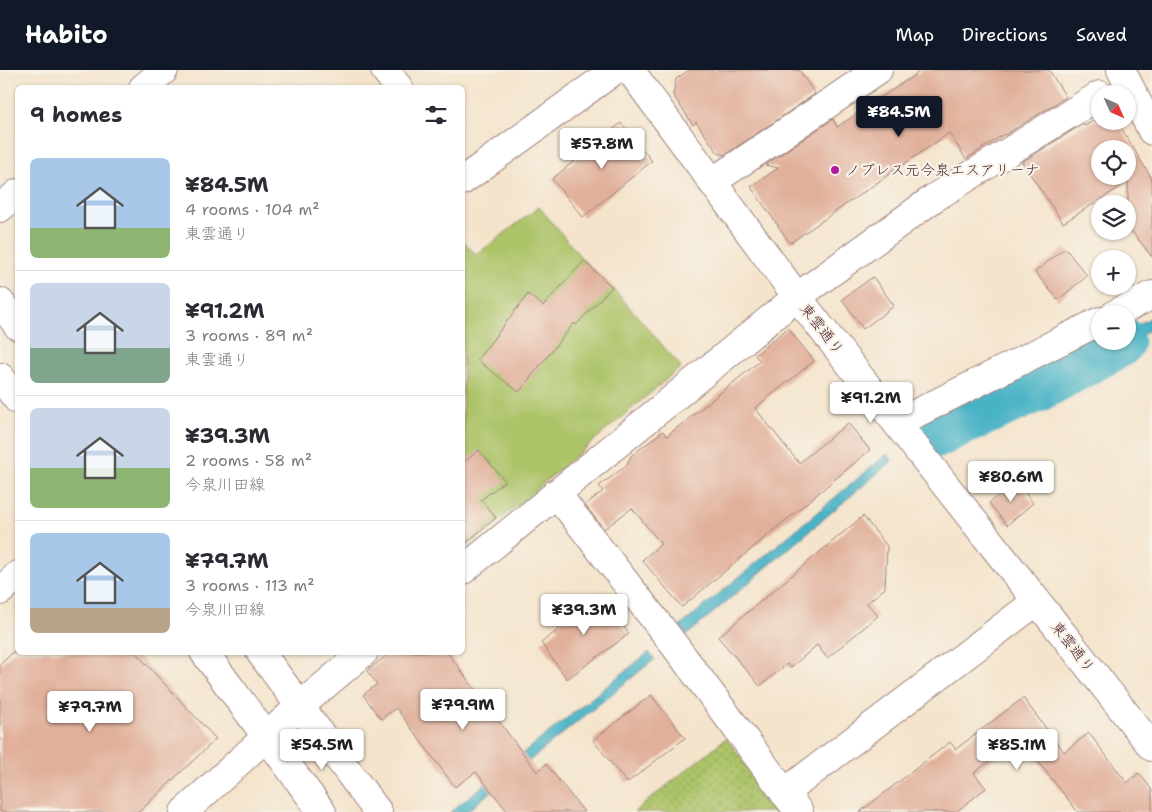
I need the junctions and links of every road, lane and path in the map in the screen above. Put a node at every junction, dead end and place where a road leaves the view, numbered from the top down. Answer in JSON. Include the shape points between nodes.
{"nodes":[{"id":1,"x":385,"y":70,"type":"edge"},
{"id":2,"x":615,"y":70,"type":"edge"},
{"id":3,"x":630,"y":70,"type":"edge"},
{"id":4,"x":878,"y":70,"type":"edge"},
{"id":5,"x":1123,"y":75,"type":"edge"},
{"id":6,"x":397,"y":85,"type":"edge"},
{"id":7,"x":1112,"y":85,"type":"edge"},
{"id":8,"x":1091,"y":101,"type":"edge"},
{"id":9,"x":1152,"y":131,"type":"edge"},
{"id":10,"x":465,"y":175,"type":"edge"},
{"id":11,"x":712,"y":182,"type":"junction"},
{"id":12,"x":15,"y":196,"type":"edge"},
{"id":13,"x":0,"y":208,"type":"edge"},
{"id":14,"x":1152,"y":295,"type":"edge"},
{"id":15,"x":797,"y":297,"type":"junction"},
{"id":16,"x":0,"y":302,"type":"edge"},
{"id":17,"x":1133,"y":305,"type":"edge"},
{"id":18,"x":15,"y":322,"type":"edge"},
{"id":19,"x":1091,"y":326,"type":"edge"},
{"id":20,"x":0,"y":377,"type":"edge"},
{"id":21,"x":15,"y":396,"type":"edge"},
{"id":22,"x":897,"y":423,"type":"junction"},
{"id":23,"x":556,"y":493,"type":"junction"},
{"id":24,"x":465,"y":569,"type":"edge"},
{"id":25,"x":15,"y":578,"type":"edge"},
{"id":26,"x":0,"y":591,"type":"edge"},
{"id":27,"x":1037,"y":601,"type":"junction"},
{"id":28,"x":206,"y":655,"type":"edge"},
{"id":29,"x":262,"y":655,"type":"edge"},
{"id":30,"x":360,"y":655,"type":"edge"},
{"id":31,"x":300,"y":706,"type":"junction"},
{"id":32,"x":266,"y":736,"type":"junction"},
{"id":33,"x":1152,"y":747,"type":"edge"},
{"id":34,"x":791,"y":802,"type":"edge"},
{"id":35,"x":184,"y":812,"type":"edge"},
{"id":36,"x":322,"y":812,"type":"edge"},
{"id":37,"x":378,"y":812,"type":"edge"}],
"edges":[{"from":1,"to":6,"type":"street"},
{"from":2,"to":10,"type":"street"},
{"from":3,"to":11,"type":"street","name":"東雲通り"},
{"from":4,"to":11,"type":"street"},
{"from":5,"to":7,"type":"street"},
{"from":5,"to":9,"type":"street"},
{"from":8,"to":15,"type":"street","via":[[934,198]]},
{"from":11,"to":15,"type":"street","name":"東雲通り"},
{"from":12,"to":13,"type":"street"},
{"from":14,"to":17,"type":"street"},
{"from":15,"to":22,"type":"street","name":"東雲通り"},
{"from":15,"to":23,"type":"street"},
{"from":16,"to":18,"type":"street"},
{"from":19,"to":22,"type":"street"},
{"from":20,"to":21,"type":"street"},
{"from":22,"to":27,"type":"street","name":"東雲通り"},
{"from":23,"to":24,"type":"street"},
{"from":23,"to":34,"type":"street"},
{"from":25,"to":26,"type":"street"},
{"from":27,"to":33,"type":"street","name":"東雲通り"},
{"from":27,"to":34,"type":"street"},
{"from":28,"to":32,"type":"street"},
{"from":29,"to":31,"type":"street"},
{"from":30,"to":31,"type":"street"},
{"from":31,"to":32,"type":"street"},
{"from":31,"to":37,"type":"street"},
{"from":32,"to":35,"type":"street"},
{"from":32,"to":36,"type":"street"}]}
